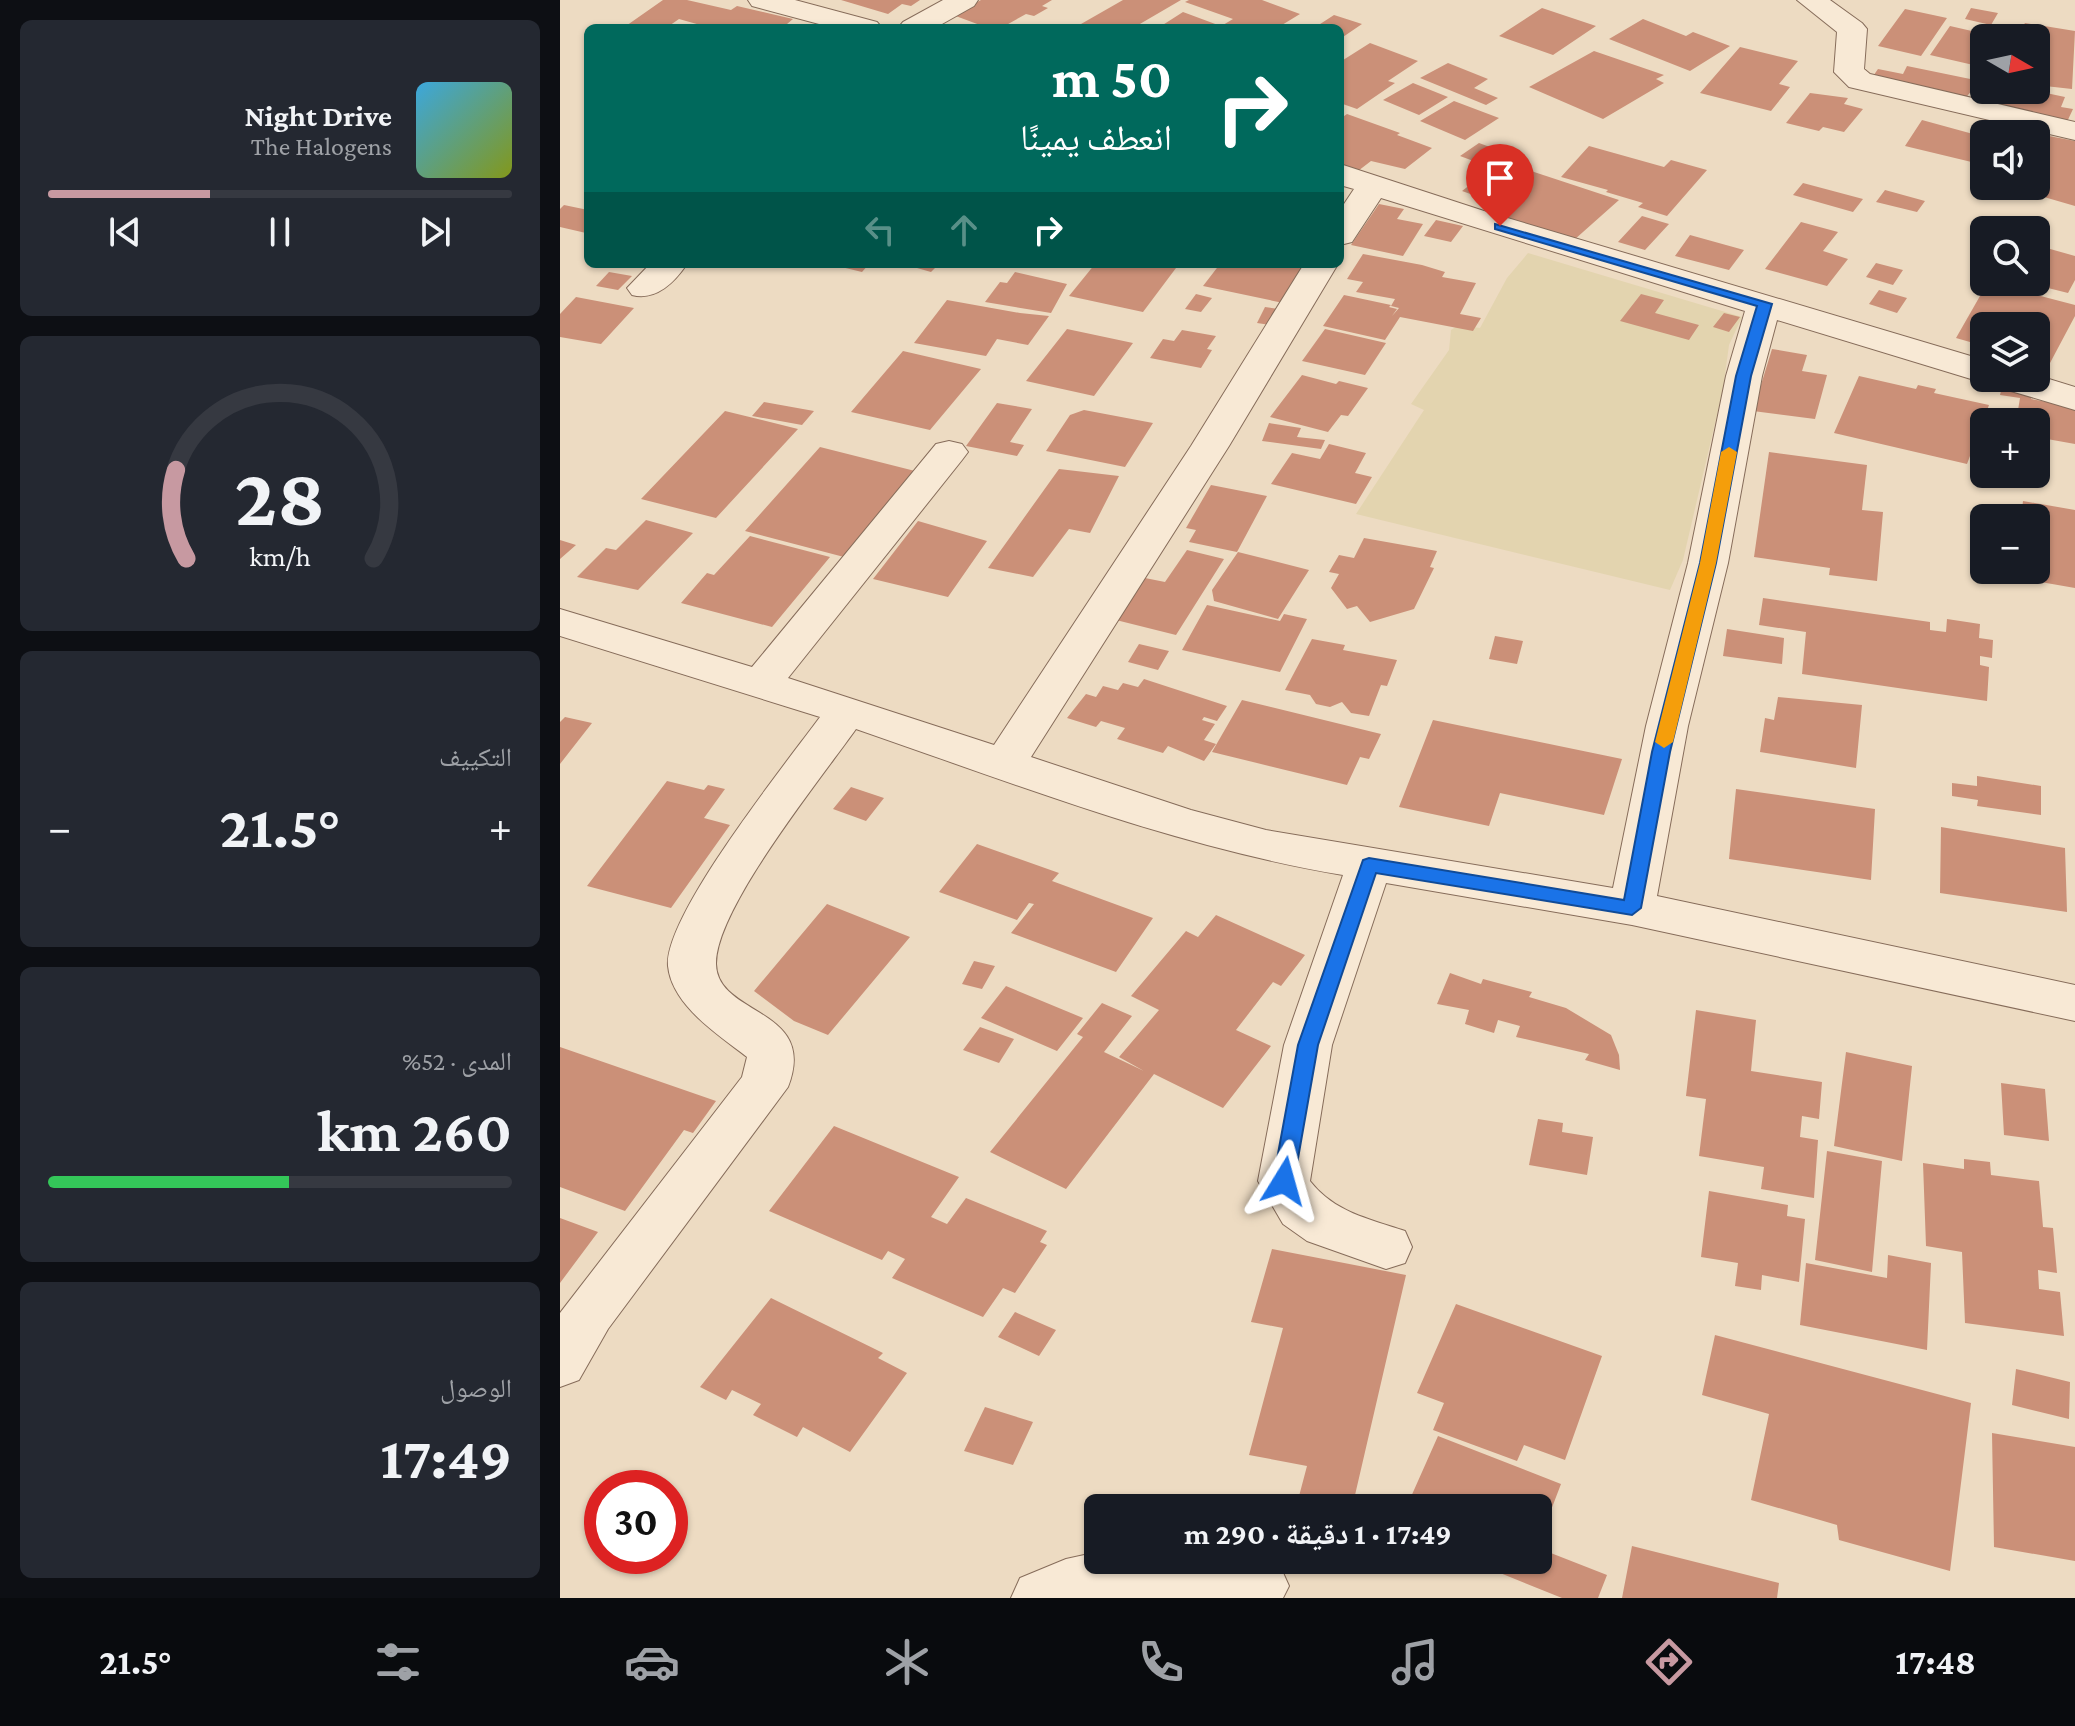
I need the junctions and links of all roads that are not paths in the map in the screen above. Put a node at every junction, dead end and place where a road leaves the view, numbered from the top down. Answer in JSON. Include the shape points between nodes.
{"nodes":[{"id":1,"x":762,"y":0,"type":"edge"},
{"id":2,"x":964,"y":0,"type":"edge"},
{"id":3,"x":1811,"y":0,"type":"edge"},
{"id":4,"x":852,"y":24,"type":"edge"},
{"id":5,"x":920,"y":24,"type":"edge"},
{"id":6,"x":2075,"y":131,"type":"edge"},
{"id":7,"x":1344,"y":175,"type":"edge"},
{"id":8,"x":1373,"y":185,"type":"junction"},
{"id":9,"x":1344,"y":229,"type":"edge"},
{"id":10,"x":666,"y":268,"type":"edge"},
{"id":11,"x":1319,"y":268,"type":"edge"},
{"id":12,"x":644,"y":288,"type":"dead end"},
{"id":13,"x":1764,"y":304,"type":"junction"},
{"id":14,"x":1970,"y":367,"type":"edge"},
{"id":15,"x":2050,"y":391,"type":"edge"},
{"id":16,"x":2075,"y":399,"type":"edge"},
{"id":17,"x":949,"y":452,"type":"dead end"},
{"id":18,"x":560,"y":622,"type":"edge"},
{"id":19,"x":761,"y":684,"type":"junction"},
{"id":20,"x":847,"y":711,"type":"junction"},
{"id":21,"x":1004,"y":764,"type":"junction"},
{"id":22,"x":1369,"y":865,"type":"junction"},
{"id":23,"x":1632,"y":908,"type":"junction"},
{"id":24,"x":2075,"y":1003,"type":"edge"},
{"id":25,"x":1386,"y":1247,"type":"dead end"},
{"id":26,"x":560,"y":1363,"type":"edge"},
{"id":27,"x":1259,"y":1586,"type":"dead end"},
{"id":28,"x":1041,"y":1598,"type":"edge"}],
"edges":[{"from":1,"to":4,"type":"street"},
{"from":2,"to":5,"type":"street"},
{"from":3,"to":6,"type":"street","via":[[1852,29],[1849,72],[1860,81]]},
{"from":7,"to":8,"type":"street"},
{"from":8,"to":9,"type":"street"},
{"from":8,"to":13,"type":"street"},
{"from":10,"to":12,"type":"street"},
{"from":11,"to":21,"type":"street"},
{"from":13,"to":14,"type":"street"},
{"from":13,"to":23,"type":"street","via":[[1661,752]]},
{"from":15,"to":16,"type":"street"},
{"from":17,"to":19,"type":"street"},
{"from":18,"to":19,"type":"street"},
{"from":19,"to":20,"type":"street"},
{"from":20,"to":21,"type":"street"},
{"from":20,"to":26,"type":"street","via":[[698,932],[691,963],[699,985],[718,1006],[771,1049],[763,1087],[589,1313]]},
{"from":21,"to":22,"type":"street","via":[[1210,831]]},
{"from":22,"to":23,"type":"street"},
{"from":22,"to":25,"type":"street","via":[[1308,1045],[1284,1181],[1292,1203],[1310,1218]]},
{"from":23,"to":24,"type":"street"},
{"from":27,"to":28,"type":"street","via":[[1118,1577],[1066,1585]]}]}
